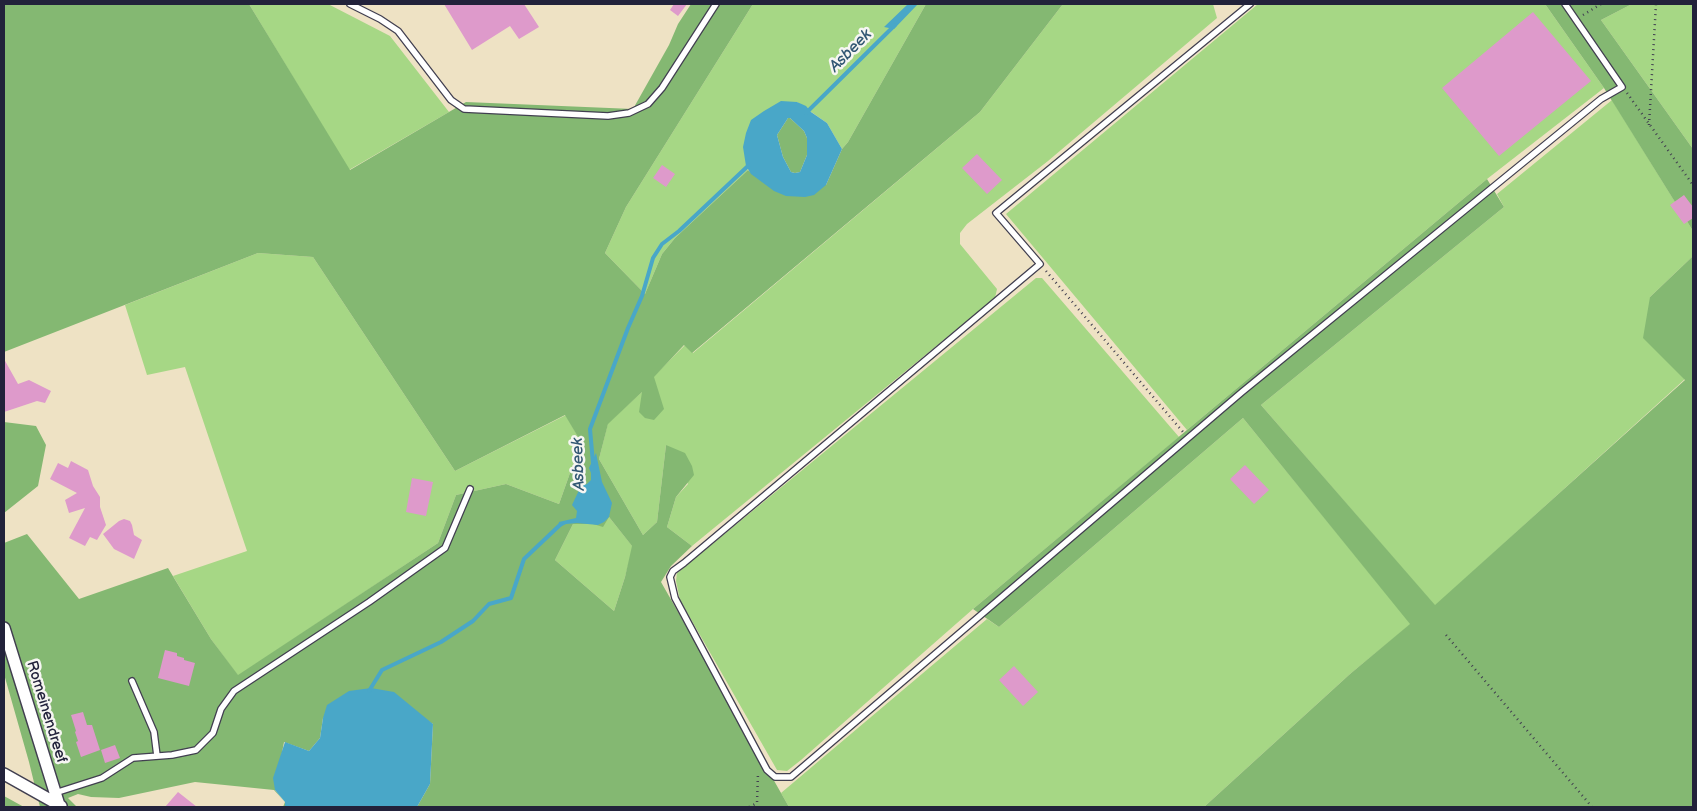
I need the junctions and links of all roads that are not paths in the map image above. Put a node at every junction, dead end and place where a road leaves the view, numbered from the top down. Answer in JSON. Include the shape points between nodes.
{"nodes":[{"id":1,"x":350,"y":4,"type":"edge"},
{"id":2,"x":716,"y":4,"type":"edge"},
{"id":3,"x":1250,"y":4,"type":"edge"},
{"id":4,"x":1565,"y":4,"type":"edge"},
{"id":5,"x":470,"y":489,"type":"dead end"},
{"id":6,"x":4,"y":628,"type":"edge"},
{"id":7,"x":132,"y":681,"type":"dead end"},
{"id":8,"x":157,"y":756,"type":"junction"},
{"id":9,"x":4,"y":774,"type":"edge"},
{"id":10,"x":55,"y":793,"type":"junction"},
{"id":11,"x":61,"y":806,"type":"edge"}],
"edges":[{"from":1,"to":2,"type":"lane","via":[[398,31],[451,100],[464,109],[608,116],[629,113],[648,104],[662,88]]},
{"from":3,"to":4,"type":"lane","via":[[996,213],[1040,264],[673,570],[670,577],[675,598],[767,770],[775,777],[792,777],[1242,392],[1594,105],[1622,87]]},
{"from":5,"to":8,"type":"lane","via":[[444,548],[234,691],[221,709],[213,733],[196,750]]},
{"from":6,"to":10,"type":"street","name":"Romeinendreef"},
{"from":7,"to":8,"type":"lane","via":[[154,732]]},
{"from":8,"to":10,"type":"lane","via":[[133,758],[102,778]]},
{"from":9,"to":11,"type":"street"},
{"from":10,"to":11,"type":"street","name":"Romeinendreef"}]}
